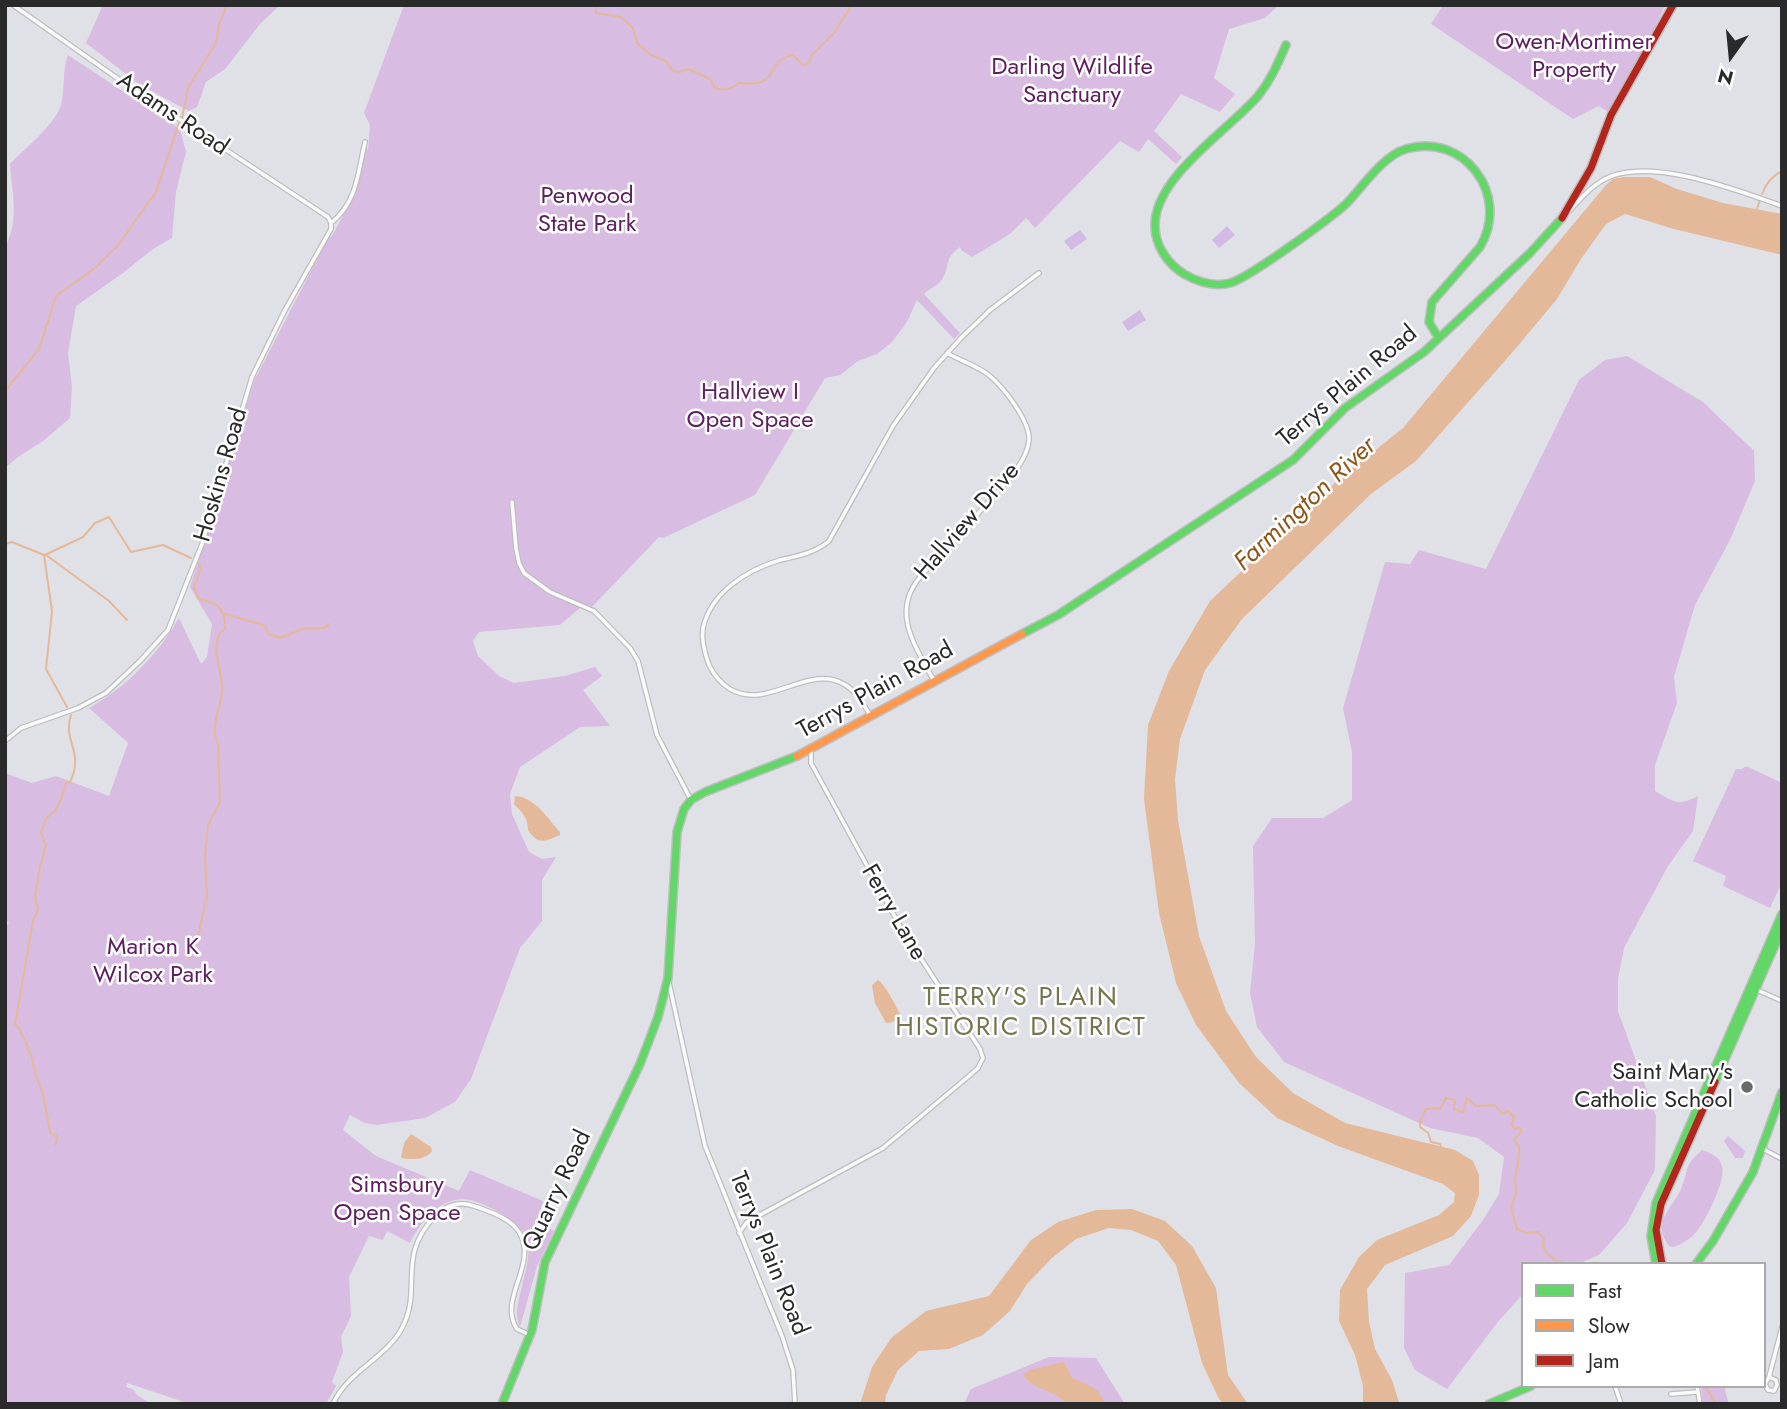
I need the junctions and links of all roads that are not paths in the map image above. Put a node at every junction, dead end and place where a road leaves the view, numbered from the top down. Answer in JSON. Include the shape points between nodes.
{"nodes":[{"id":1,"x":13,"y":5,"type":"edge"},
{"id":2,"x":1674,"y":5,"type":"edge"},
{"id":3,"x":1286,"y":45,"type":"dead end"},
{"id":4,"x":365,"y":142,"type":"dead end"},
{"id":5,"x":1782,"y":206,"type":"edge"},
{"id":6,"x":1564,"y":215,"type":"junction"},
{"id":7,"x":331,"y":223,"type":"junction"},
{"id":8,"x":1039,"y":273,"type":"dead end"},
{"id":9,"x":1438,"y":337,"type":"junction"},
{"id":10,"x":947,"y":353,"type":"junction"},
{"id":11,"x":512,"y":502,"type":"dead end"},
{"id":12,"x":934,"y":681,"type":"junction"},
{"id":13,"x":871,"y":717,"type":"junction"},
{"id":14,"x":5,"y":741,"type":"edge"},
{"id":15,"x":811,"y":749,"type":"junction"},
{"id":16,"x":798,"y":755,"type":"junction"},
{"id":17,"x":811,"y":763,"type":"junction"},
{"id":18,"x":691,"y":800,"type":"junction"},
{"id":19,"x":1782,"y":914,"type":"edge"},
{"id":20,"x":1782,"y":929,"type":"edge"},
{"id":21,"x":667,"y":978,"type":"junction"},
{"id":22,"x":1752,"y":988,"type":"junction"},
{"id":23,"x":662,"y":998,"type":"junction"},
{"id":24,"x":672,"y":999,"type":"junction"},
{"id":25,"x":1782,"y":1001,"type":"edge"},
{"id":26,"x":1782,"y":1092,"type":"edge"},
{"id":27,"x":1763,"y":1149,"type":"junction"},
{"id":28,"x":1782,"y":1159,"type":"edge"},
{"id":29,"x":734,"y":1222,"type":"junction"},
{"id":30,"x":747,"y":1222,"type":"junction"},
{"id":31,"x":739,"y":1233,"type":"junction"},
{"id":32,"x":1656,"y":1262,"type":"edge"},
{"id":33,"x":1662,"y":1262,"type":"edge"},
{"id":34,"x":1697,"y":1262,"type":"edge"},
{"id":35,"x":1782,"y":1327,"type":"edge"},
{"id":36,"x":530,"y":1335,"type":"junction"},
{"id":37,"x":1769,"y":1377,"type":"dead end"},
{"id":38,"x":1526,"y":1388,"type":"edge"},
{"id":39,"x":1697,"y":1389,"type":"edge"},
{"id":40,"x":1671,"y":1394,"type":"dead end"},
{"id":41,"x":333,"y":1404,"type":"edge"},
{"id":42,"x":502,"y":1404,"type":"edge"},
{"id":43,"x":795,"y":1404,"type":"edge"},
{"id":44,"x":1489,"y":1404,"type":"edge"},
{"id":45,"x":1700,"y":1404,"type":"edge"}],
"edges":[{"from":1,"to":7,"type":"street","name":"Adams Road"},
{"from":2,"to":6,"type":"main road","name":"Terrys Plain Road","via":[[1611,115],[1591,167]]},
{"from":3,"to":9,"type":"main road","via":[[1275,72],[1257,97],[1177,176],[1159,206],[1155,227],[1166,259],[1197,281],[1231,283],[1345,205],[1384,163],[1405,149],[1448,151],[1480,175],[1488,190],[1490,222],[1480,247],[1432,302],[1429,322]]},
{"from":4,"to":7,"type":"street","name":"Hoskins Road","via":[[351,199]]},
{"from":5,"to":6,"type":"street","via":[[1696,179],[1624,172],[1600,181]]},
{"from":6,"to":9,"type":"main road","name":"Terrys Plain Road","via":[[1530,253]]},
{"from":7,"to":14,"type":"street","name":"Hoskins Road","via":[[249,386],[202,544],[172,624],[106,693],[21,728]]},
{"from":8,"to":10,"type":"street","via":[[990,310]]},
{"from":9,"to":12,"type":"main road","name":"Terrys Plain Road","via":[[1345,408],[1293,460],[1058,615]]},
{"from":10,"to":12,"type":"street","name":"Hallview Drive","via":[[990,377],[1018,410],[1029,438],[1014,474],[909,594],[908,629]]},
{"from":10,"to":13,"type":"street","via":[[901,413],[829,541],[734,582],[714,604],[703,628],[711,669],[732,690],[759,695],[809,679],[835,681],[856,693]]},
{"from":11,"to":18,"type":"street","via":[[516,548],[524,573],[550,592],[594,611],[634,654],[655,728]]},
{"from":12,"to":13,"type":"main road","name":"Terrys Plain Road"},
{"from":13,"to":15,"type":"main road","name":"Terrys Plain Road"},
{"from":15,"to":16,"type":"main road","name":"Terrys Plain Road"},
{"from":15,"to":17,"type":"street","name":"Ferry Lane"},
{"from":16,"to":17,"type":"street","name":"Ferry Lane"},
{"from":16,"to":18,"type":"main road","name":"Terrys Plain Road"},
{"from":17,"to":30,"type":"street","name":"Ferry Lane","via":[[895,918],[983,1058],[978,1068],[883,1148]]},
{"from":18,"to":21,"type":"main road","name":"Terrys Plain Road","via":[[681,817],[676,842]]},
{"from":19,"to":22,"type":"main road"},
{"from":20,"to":22,"type":"main road"},
{"from":21,"to":23,"type":"main road","name":"Quarry Road"},
{"from":21,"to":24,"type":"street","name":"Terrys Plain Road"},
{"from":22,"to":25,"type":"street"},
{"from":22,"to":32,"type":"main road","via":[[1656,1203],[1651,1236]]},
{"from":22,"to":33,"type":"main road","via":[[1661,1204],[1656,1230]]},
{"from":23,"to":24,"type":"street"},
{"from":23,"to":36,"type":"main road","name":"Quarry Road","via":[[640,1064],[545,1262]]},
{"from":24,"to":29,"type":"street","name":"Terrys Plain Road","via":[[705,1146]]},
{"from":26,"to":27,"type":"main road"},
{"from":27,"to":28,"type":"street"},
{"from":27,"to":34,"type":"main road","via":[[1747,1184]]},
{"from":29,"to":30,"type":"street"},
{"from":29,"to":31,"type":"street","name":"Terrys Plain Road"},
{"from":30,"to":31,"type":"street"},
{"from":31,"to":43,"type":"street","name":"Terrys Plain Road","via":[[793,1370]]},
{"from":35,"to":37,"type":"street"},
{"from":36,"to":41,"type":"street","via":[[517,1329],[511,1310],[525,1253],[520,1232],[510,1221],[478,1207],[447,1206],[415,1245],[409,1309],[402,1328],[339,1391]]},
{"from":36,"to":42,"type":"main road","name":"Quarry Road"},
{"from":38,"to":44,"type":"main road"},
{"from":39,"to":40,"type":"street"},
{"from":39,"to":45,"type":"street"}]}
